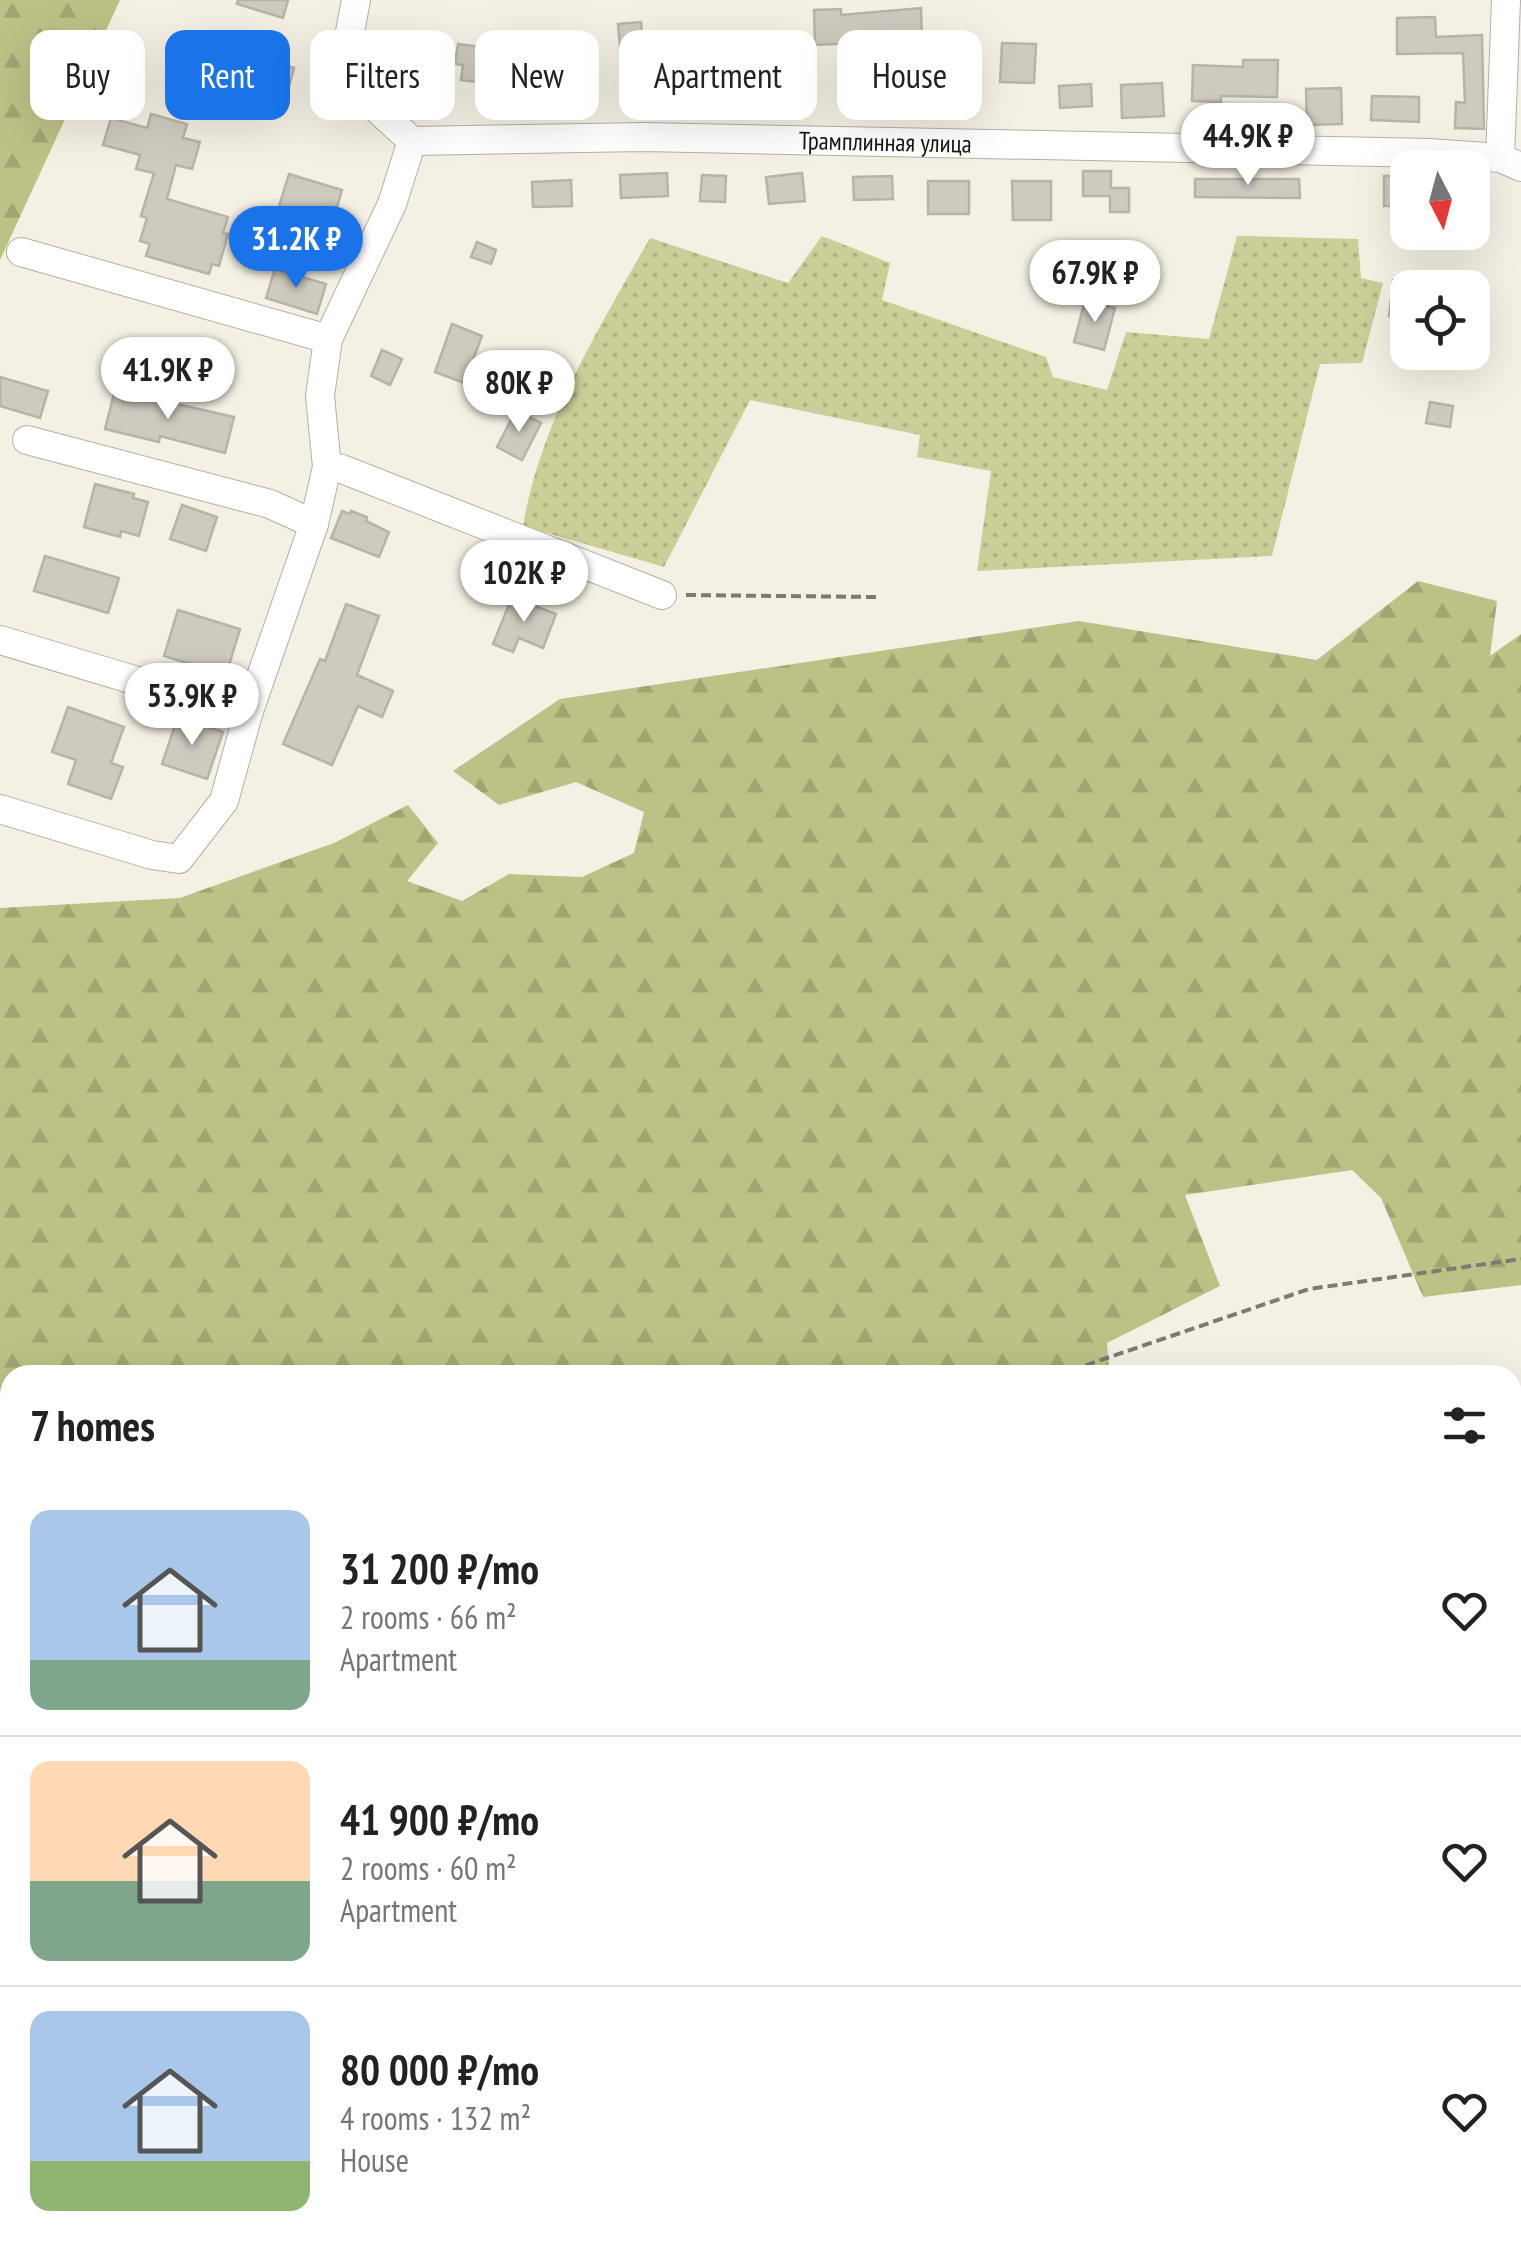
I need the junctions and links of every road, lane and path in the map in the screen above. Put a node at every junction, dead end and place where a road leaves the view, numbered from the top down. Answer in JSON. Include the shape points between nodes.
{"nodes":[{"id":1,"x":356,"y":0,"type":"edge"},
{"id":2,"x":1506,"y":0,"type":"edge"},
{"id":3,"x":412,"y":141,"type":"junction"},
{"id":4,"x":1510,"y":163,"type":"edge"},
{"id":5,"x":21,"y":252,"type":"dead end"},
{"id":6,"x":328,"y":339,"type":"junction"},
{"id":7,"x":27,"y":440,"type":"dead end"},
{"id":8,"x":327,"y":466,"type":"junction"},
{"id":9,"x":314,"y":524,"type":"junction"},
{"id":10,"x":662,"y":595,"type":"joint"},
{"id":11,"x":876,"y":597,"type":"dead end"},
{"id":12,"x":0,"y":640,"type":"edge"},
{"id":13,"x":248,"y":714,"type":"junction"},
{"id":14,"x":0,"y":809,"type":"edge"},
{"id":15,"x":1521,"y":1259,"type":"edge"},
{"id":16,"x":1086,"y":1365,"type":"edge"}],
"edges":[{"from":1,"to":3,"type":"street","via":[[349,36],[364,97]]},
{"from":2,"to":4,"type":"street"},
{"from":3,"to":4,"type":"street","name":"Трамплинная улица","via":[[644,137],[1429,152]]},
{"from":3,"to":6,"type":"street","via":[[392,204]]},
{"from":5,"to":6,"type":"street"},
{"from":6,"to":8,"type":"street","via":[[320,396]]},
{"from":7,"to":9,"type":"street","via":[[270,504]]},
{"from":8,"to":9,"type":"street"},
{"from":8,"to":10,"type":"street"},
{"from":9,"to":13,"type":"street"},
{"from":10,"to":11,"type":"path"},
{"from":12,"to":13,"type":"street"},
{"from":13,"to":14,"type":"street","via":[[224,801],[179,859]]},
{"from":15,"to":16,"type":"path","via":[[1309,1289]]}]}
